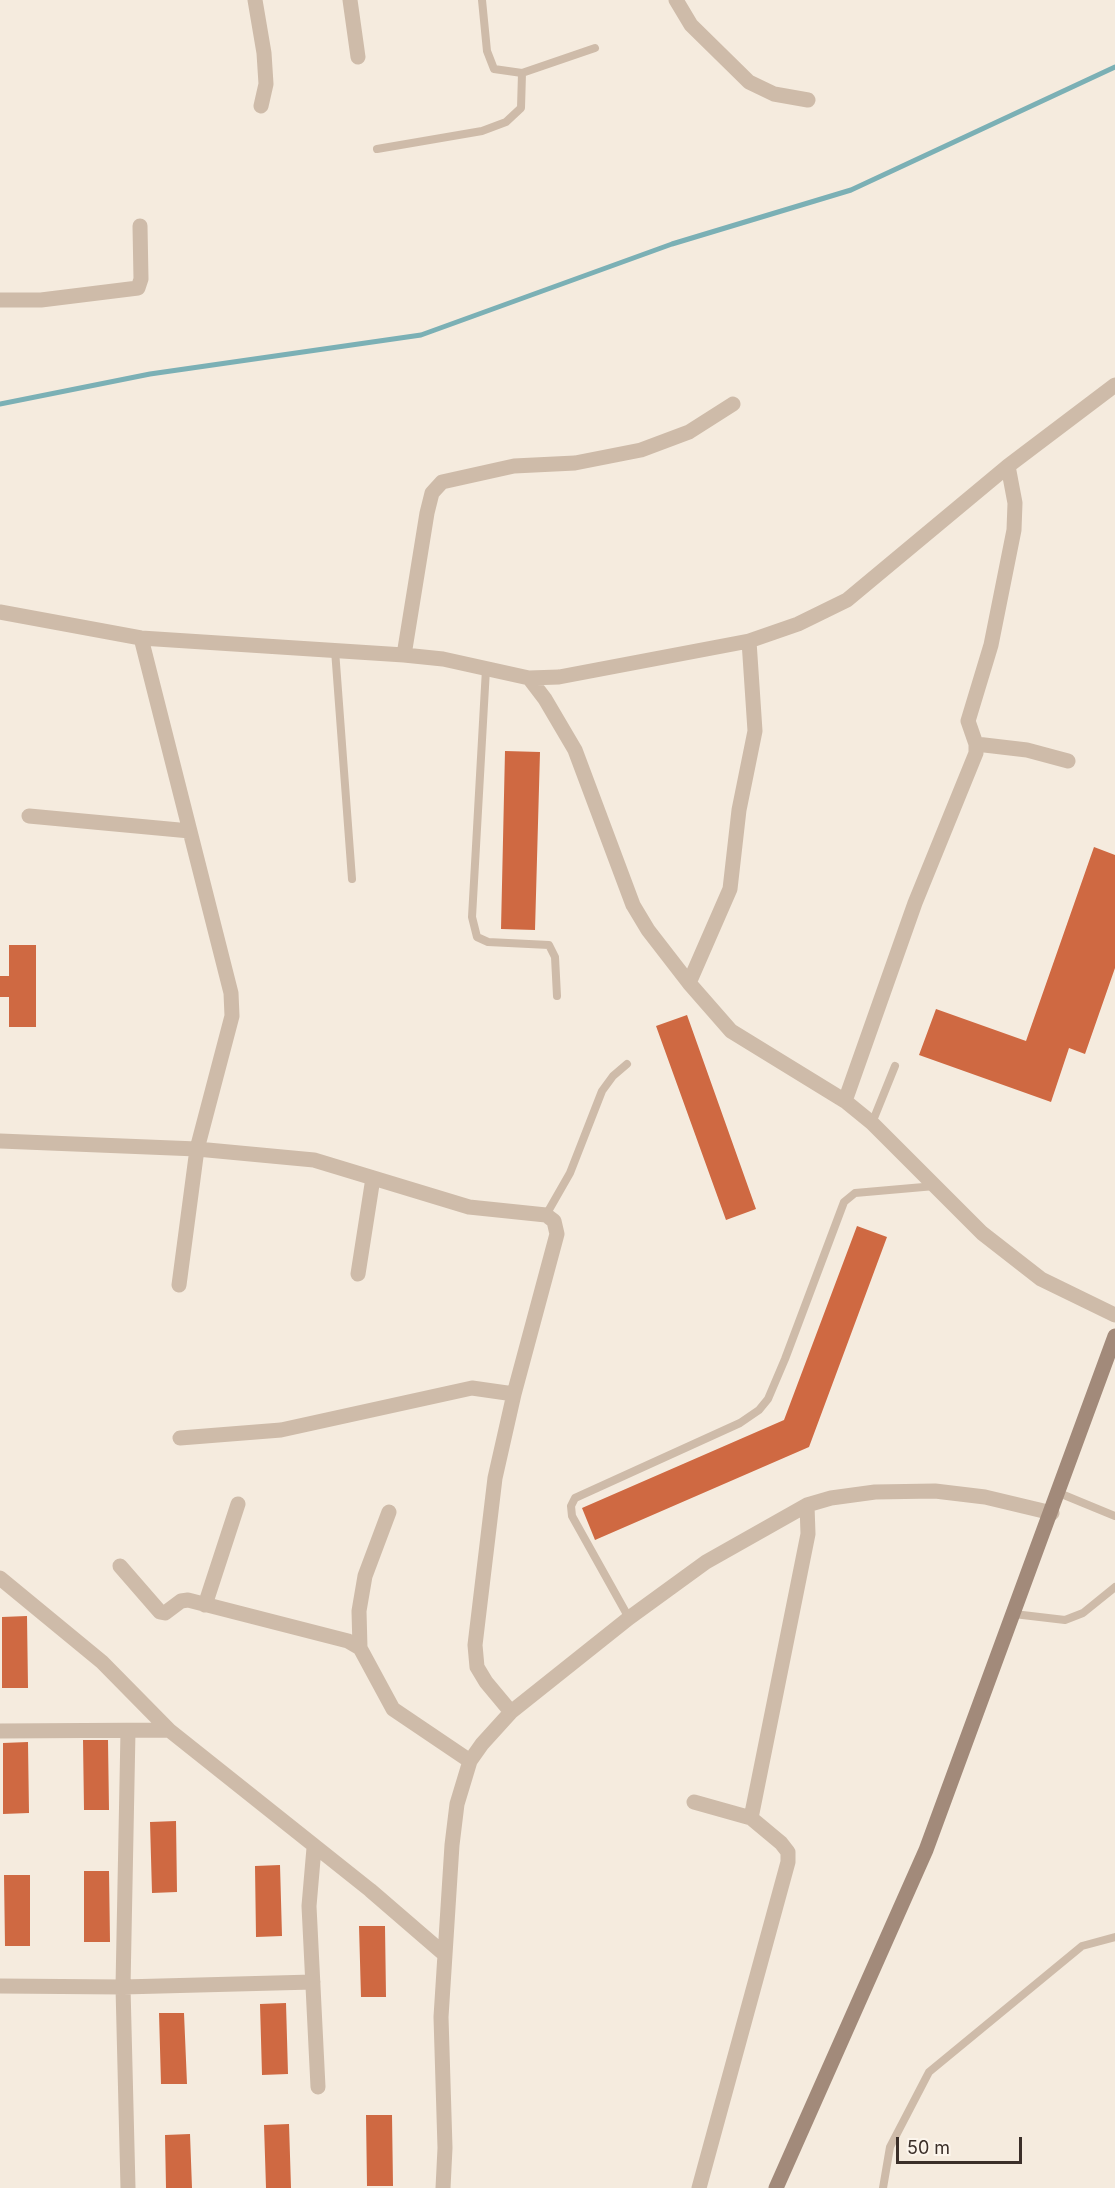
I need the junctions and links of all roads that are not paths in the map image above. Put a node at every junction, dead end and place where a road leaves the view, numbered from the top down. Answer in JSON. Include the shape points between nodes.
{"nodes":[{"id":1,"x":255,"y":0,"type":"edge"},
{"id":2,"x":350,"y":0,"type":"edge"},
{"id":3,"x":482,"y":0,"type":"edge"},
{"id":4,"x":676,"y":0,"type":"edge"},
{"id":5,"x":595,"y":48,"type":"dead end"},
{"id":6,"x":358,"y":57,"type":"dead end"},
{"id":7,"x":522,"y":73,"type":"junction"},
{"id":8,"x":808,"y":100,"type":"dead end"},
{"id":9,"x":261,"y":106,"type":"dead end"},
{"id":10,"x":377,"y":149,"type":"dead end"},
{"id":11,"x":140,"y":226,"type":"dead end"},
{"id":12,"x":0,"y":300,"type":"edge"},
{"id":13,"x":1115,"y":385,"type":"edge"},
{"id":14,"x":733,"y":404,"type":"dead end"},
{"id":15,"x":1008,"y":466,"type":"junction"},
{"id":16,"x":0,"y":612,"type":"edge"},
{"id":17,"x":141,"y":638,"type":"junction"},
{"id":18,"x":749,"y":641,"type":"junction"},
{"id":19,"x":335,"y":651,"type":"junction"},
{"id":20,"x":404,"y":655,"type":"junction"},
{"id":21,"x":486,"y":669,"type":"junction"},
{"id":22,"x":529,"y":678,"type":"junction"},
{"id":23,"x":976,"y":744,"type":"junction"},
{"id":24,"x":1068,"y":761,"type":"dead end"},
{"id":25,"x":28,"y":816,"type":"dead end"},
{"id":26,"x":190,"y":831,"type":"junction"},
{"id":27,"x":352,"y":879,"type":"dead end"},
{"id":28,"x":688,"y":983,"type":"junction"},
{"id":29,"x":556,"y":996,"type":"dead end"},
{"id":30,"x":627,"y":1065,"type":"dead end"},
{"id":31,"x":895,"y":1066,"type":"dead end"},
{"id":32,"x":845,"y":1101,"type":"junction"},
{"id":33,"x":872,"y":1123,"type":"junction"},
{"id":34,"x":0,"y":1141,"type":"edge"},
{"id":35,"x":197,"y":1149,"type":"junction"},
{"id":36,"x":373,"y":1178,"type":"junction"},
{"id":37,"x":935,"y":1186,"type":"junction"},
{"id":38,"x":546,"y":1215,"type":"junction"},
{"id":39,"x":358,"y":1274,"type":"dead end"},
{"id":40,"x":179,"y":1285,"type":"dead end"},
{"id":41,"x":1115,"y":1315,"type":"edge"},
{"id":42,"x":1115,"y":1336,"type":"edge"},
{"id":43,"x":514,"y":1394,"type":"junction"},
{"id":44,"x":180,"y":1438,"type":"dead end"},
{"id":45,"x":1059,"y":1493,"type":"junction"},
{"id":46,"x":238,"y":1504,"type":"dead end"},
{"id":47,"x":807,"y":1505,"type":"junction"},
{"id":48,"x":389,"y":1512,"type":"dead end"},
{"id":49,"x":1052,"y":1513,"type":"junction"},
{"id":50,"x":1115,"y":1516,"type":"edge"},
{"id":51,"x":120,"y":1566,"type":"dead end"},
{"id":52,"x":0,"y":1578,"type":"edge"},
{"id":53,"x":1115,"y":1587,"type":"edge"},
{"id":54,"x":205,"y":1605,"type":"junction"},
{"id":55,"x":1014,"y":1614,"type":"junction"},
{"id":56,"x":629,"y":1618,"type":"junction"},
{"id":57,"x":360,"y":1648,"type":"junction"},
{"id":58,"x":511,"y":1712,"type":"junction"},
{"id":59,"x":169,"y":1730,"type":"junction"},
{"id":60,"x":0,"y":1731,"type":"edge"},
{"id":61,"x":128,"y":1731,"type":"junction"},
{"id":62,"x":470,"y":1761,"type":"junction"},
{"id":63,"x":693,"y":1802,"type":"dead end"},
{"id":64,"x":751,"y":1818,"type":"junction"},
{"id":65,"x":314,"y":1848,"type":"junction"},
{"id":66,"x":1115,"y":1937,"type":"edge"},
{"id":67,"x":443,"y":1953,"type":"junction"},
{"id":68,"x":313,"y":1982,"type":"junction"},
{"id":69,"x":0,"y":1986,"type":"edge"},
{"id":70,"x":123,"y":1987,"type":"junction"},
{"id":71,"x":318,"y":2087,"type":"dead end"},
{"id":72,"x":128,"y":2188,"type":"edge"},
{"id":73,"x":443,"y":2188,"type":"edge"},
{"id":74,"x":699,"y":2188,"type":"edge"},
{"id":75,"x":776,"y":2188,"type":"edge"},
{"id":76,"x":883,"y":2188,"type":"edge"}],
"edges":[{"from":1,"to":9,"type":"street","via":[[266,84]]},
{"from":2,"to":6,"type":"street"},
{"from":3,"to":7,"type":"lane","via":[[487,51],[494,69]]},
{"from":4,"to":8,"type":"street","via":[[691,26],[749,82],[774,94]]},
{"from":5,"to":7,"type":"lane"},
{"from":7,"to":10,"type":"lane","via":[[521,108],[506,122],[482,131]]},
{"from":11,"to":12,"type":"street","via":[[138,288],[41,300]]},
{"from":13,"to":15,"type":"street"},
{"from":14,"to":20,"type":"street","via":[[688,432],[641,450],[575,463],[514,466],[442,482],[432,493],[427,513]]},
{"from":15,"to":18,"type":"street","via":[[847,600],[798,624]]},
{"from":15,"to":23,"type":"street","via":[[1015,502],[1014,530],[991,645],[969,716]]},
{"from":16,"to":17,"type":"street"},
{"from":17,"to":19,"type":"street"},
{"from":17,"to":26,"type":"street"},
{"from":18,"to":22,"type":"street","via":[[559,677]]},
{"from":18,"to":28,"type":"street","via":[[755,731],[739,810],[730,889]]},
{"from":19,"to":20,"type":"street"},
{"from":19,"to":27,"type":"lane"},
{"from":20,"to":21,"type":"street"},
{"from":21,"to":22,"type":"street"},
{"from":21,"to":29,"type":"lane","via":[[472,917],[477,937],[488,942],[549,945],[555,957]]},
{"from":22,"to":28,"type":"street","via":[[575,750],[633,905]]},
{"from":23,"to":24,"type":"street","via":[[1027,750]]},
{"from":23,"to":32,"type":"street","via":[[976,753],[915,903]]},
{"from":25,"to":26,"type":"street"},
{"from":26,"to":35,"type":"street","via":[[231,993],[232,1016]]},
{"from":28,"to":32,"type":"street","via":[[731,1031]]},
{"from":30,"to":38,"type":"lane","via":[[602,1091],[570,1173]]},
{"from":31,"to":33,"type":"lane"},
{"from":32,"to":33,"type":"street"},
{"from":33,"to":37,"type":"street"},
{"from":34,"to":35,"type":"street"},
{"from":35,"to":36,"type":"street","via":[[314,1160]]},
{"from":35,"to":40,"type":"street"},
{"from":36,"to":38,"type":"street","via":[[469,1207]]},
{"from":36,"to":39,"type":"street"},
{"from":37,"to":41,"type":"street","via":[[982,1233],[1041,1279]]},
{"from":37,"to":56,"type":"lane","via":[[855,1193],[844,1202],[785,1359],[768,1399],[759,1410],[740,1423],[575,1498],[572,1516]]},
{"from":38,"to":43,"type":"street","via":[[554,1221],[557,1234]]},
{"from":42,"to":45,"type":"main road"},
{"from":43,"to":44,"type":"street","via":[[472,1388],[281,1430]]},
{"from":43,"to":58,"type":"street","via":[[495,1479],[475,1645],[477,1666]]},
{"from":45,"to":49,"type":"main road"},
{"from":45,"to":50,"type":"lane"},
{"from":46,"to":54,"type":"street"},
{"from":47,"to":49,"type":"street","via":[[875,1492],[935,1491],[984,1497]]},
{"from":47,"to":56,"type":"street","via":[[706,1562]]},
{"from":47,"to":64,"type":"street","via":[[808,1534]]},
{"from":48,"to":57,"type":"street","via":[[365,1576],[359,1611]]},
{"from":49,"to":55,"type":"main road"},
{"from":51,"to":54,"type":"street","via":[[160,1612],[165,1613],[181,1600]]},
{"from":52,"to":59,"type":"street","via":[[102,1662]]},
{"from":53,"to":55,"type":"lane","via":[[1083,1614],[1065,1620]]},
{"from":54,"to":57,"type":"street","via":[[348,1641]]},
{"from":55,"to":75,"type":"main road","via":[[926,1850]]},
{"from":56,"to":58,"type":"street"},
{"from":57,"to":62,"type":"street","via":[[393,1709]]},
{"from":58,"to":62,"type":"street"},
{"from":59,"to":61,"type":"street"},
{"from":59,"to":65,"type":"street"},
{"from":60,"to":61,"type":"street"},
{"from":61,"to":70,"type":"street"},
{"from":62,"to":67,"type":"street","via":[[457,1804]]},
{"from":63,"to":64,"type":"street"},
{"from":64,"to":74,"type":"street","via":[[781,1843],[788,1852],[788,1862]]},
{"from":65,"to":67,"type":"street"},
{"from":65,"to":68,"type":"street","via":[[309,1906]]},
{"from":66,"to":76,"type":"lane","via":[[1082,1946],[929,2072],[890,2147]]},
{"from":67,"to":73,"type":"street"},
{"from":68,"to":70,"type":"street"},
{"from":68,"to":71,"type":"street"},
{"from":69,"to":70,"type":"street"},
{"from":70,"to":72,"type":"street"}]}
